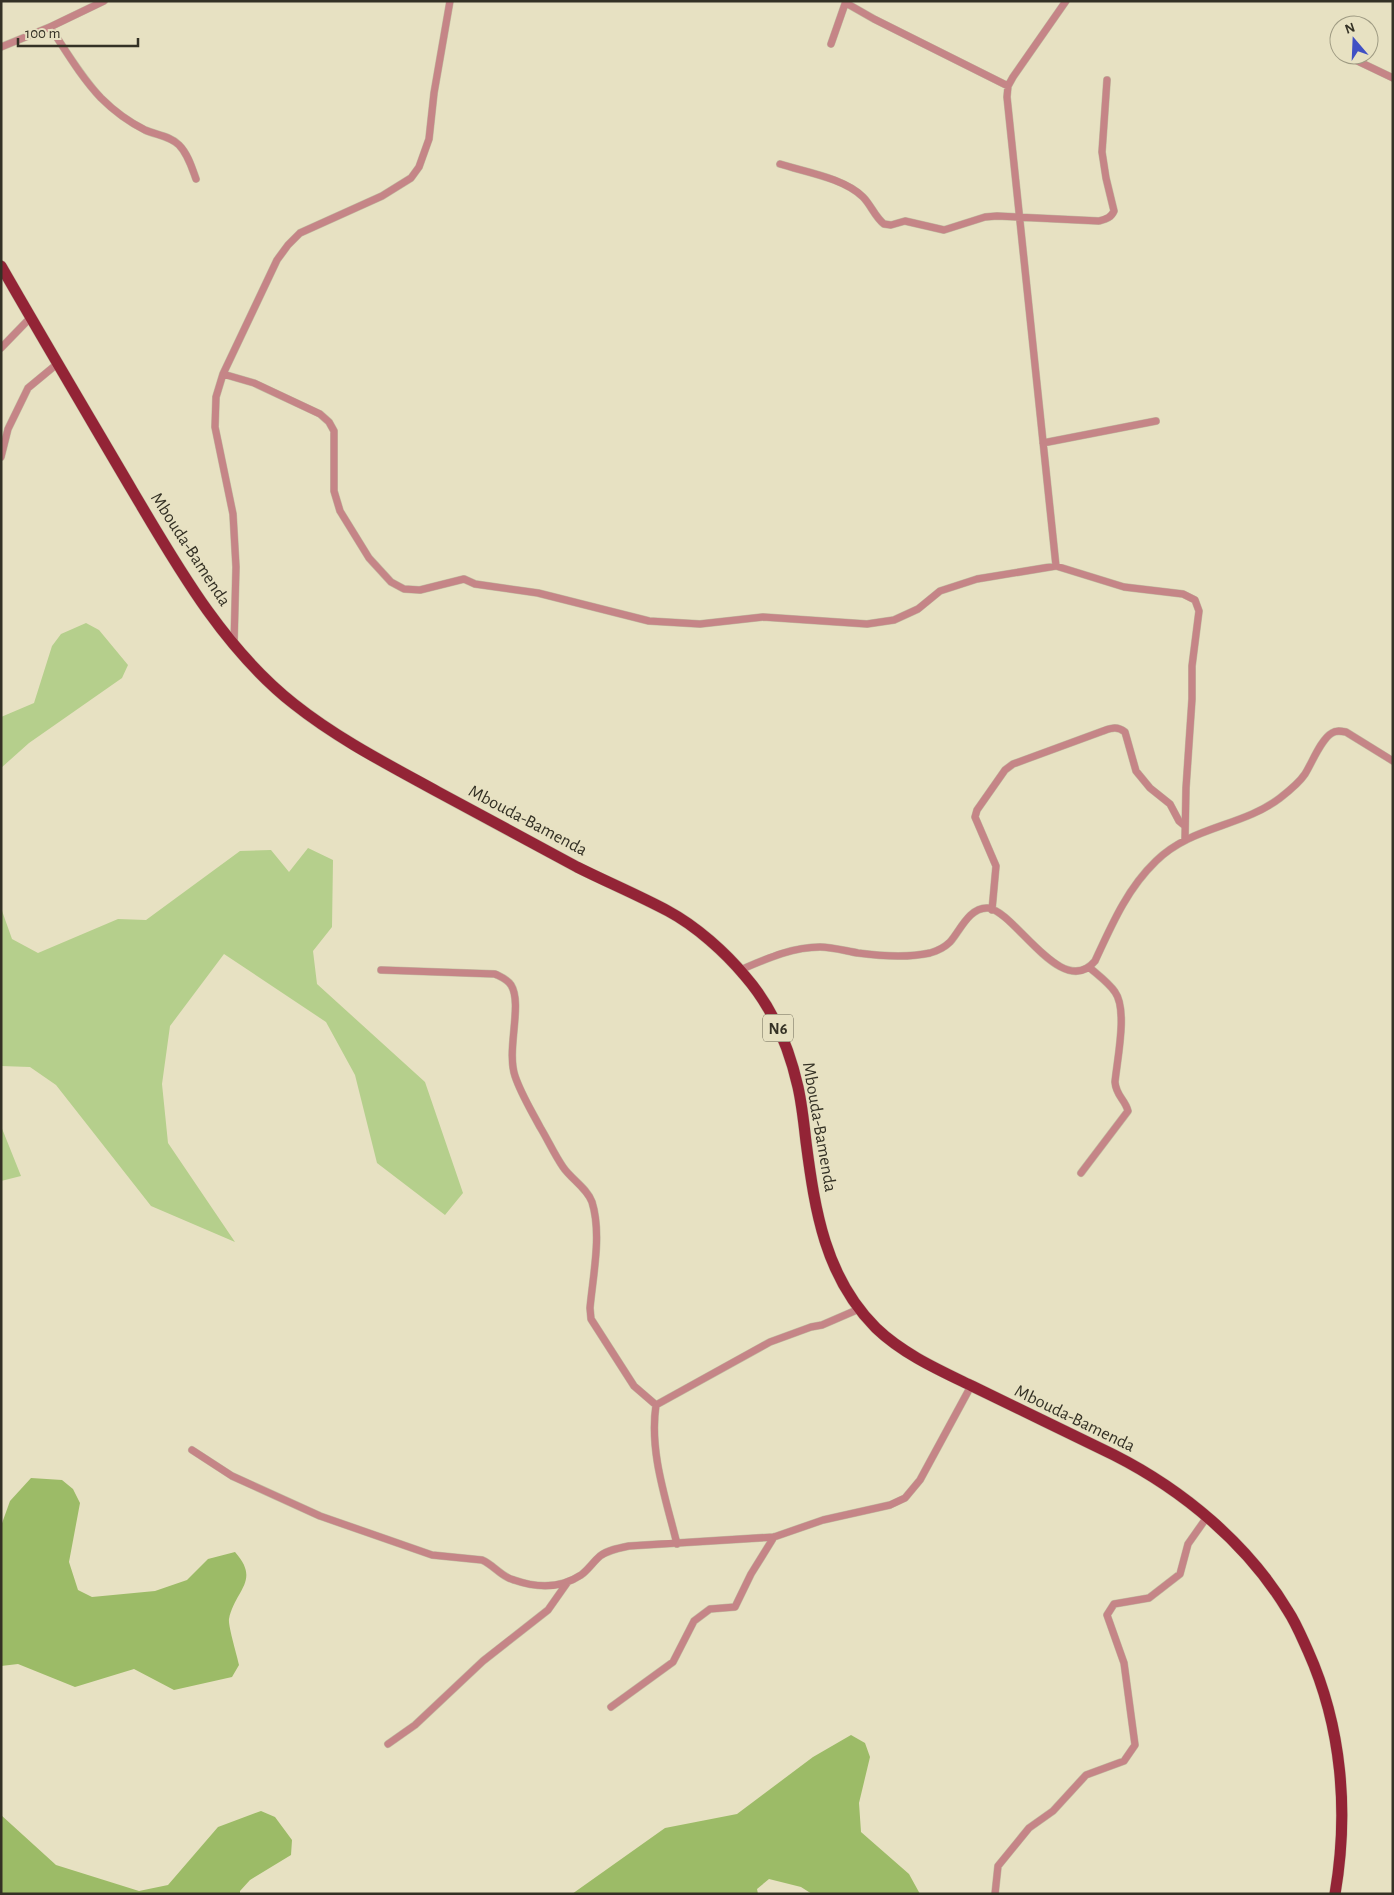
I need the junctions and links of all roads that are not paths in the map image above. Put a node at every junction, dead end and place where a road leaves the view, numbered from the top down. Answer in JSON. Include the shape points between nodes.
{"nodes":[{"id":1,"x":104,"y":1,"type":"edge"},
{"id":2,"x":450,"y":1,"type":"edge"},
{"id":3,"x":1066,"y":1,"type":"edge"},
{"id":4,"x":846,"y":2,"type":"edge"},
{"id":5,"x":50,"y":27,"type":"junction"},
{"id":6,"x":831,"y":44,"type":"dead end"},
{"id":7,"x":1,"y":47,"type":"edge"},
{"id":8,"x":1366,"y":65,"type":"edge"},
{"id":9,"x":1393,"y":78,"type":"edge"},
{"id":10,"x":1107,"y":80,"type":"dead end"},
{"id":11,"x":1008,"y":86,"type":"junction"},
{"id":12,"x":780,"y":164,"type":"dead end"},
{"id":13,"x":196,"y":179,"type":"dead end"},
{"id":14,"x":1020,"y":218,"type":"junction"},
{"id":15,"x":1,"y":266,"type":"edge"},
{"id":16,"x":31,"y":317,"type":"junction"},
{"id":17,"x":1,"y":348,"type":"edge"},
{"id":18,"x":57,"y":364,"type":"junction"},
{"id":19,"x":223,"y":374,"type":"junction"},
{"id":20,"x":1156,"y":421,"type":"dead end"},
{"id":21,"x":1043,"y":443,"type":"junction"},
{"id":22,"x":1,"y":456,"type":"edge"},
{"id":23,"x":1056,"y":566,"type":"junction"},
{"id":24,"x":234,"y":645,"type":"junction"},
{"id":25,"x":1393,"y":761,"type":"edge"},
{"id":26,"x":1185,"y":826,"type":"junction"},
{"id":27,"x":1185,"y":839,"type":"junction"},
{"id":28,"x":992,"y":910,"type":"junction"},
{"id":29,"x":1090,"y":968,"type":"junction"},
{"id":30,"x":381,"y":970,"type":"dead end"},
{"id":31,"x":740,"y":970,"type":"junction"},
{"id":32,"x":1081,"y":1173,"type":"dead end"},
{"id":33,"x":858,"y":1309,"type":"junction"},
{"id":34,"x":971,"y":1386,"type":"junction"},
{"id":35,"x":656,"y":1405,"type":"junction"},
{"id":36,"x":192,"y":1450,"type":"dead end"},
{"id":37,"x":1207,"y":1517,"type":"junction"},
{"id":38,"x":774,"y":1537,"type":"junction"},
{"id":39,"x":677,"y":1544,"type":"junction"},
{"id":40,"x":567,"y":1583,"type":"junction"},
{"id":41,"x":611,"y":1707,"type":"dead end"},
{"id":42,"x":388,"y":1744,"type":"dead end"},
{"id":43,"x":995,"y":1894,"type":"edge"},
{"id":44,"x":1335,"y":1894,"type":"edge"}],
"edges":[{"from":1,"to":5,"type":"street"},
{"from":2,"to":19,"type":"street","via":[[429,139],[419,167],[400,186],[300,233],[288,245],[277,260]]},
{"from":3,"to":11,"type":"street"},
{"from":4,"to":6,"type":"street"},
{"from":4,"to":11,"type":"street"},
{"from":5,"to":7,"type":"street"},
{"from":5,"to":13,"type":"street","via":[[102,99],[146,131],[170,138],[178,144],[186,153]]},
{"from":8,"to":9,"type":"street"},
{"from":10,"to":14,"type":"street","via":[[1102,152],[1114,210],[1112,216],[1099,221]]},
{"from":11,"to":14,"type":"street"},
{"from":12,"to":14,"type":"street","via":[[853,189],[884,224],[905,221],[944,230],[985,217]]},
{"from":14,"to":21,"type":"street"},
{"from":15,"to":16,"type":"highway","name":"Mbouda-Bamenda","number":"N6"},
{"from":16,"to":17,"type":"street"},
{"from":16,"to":18,"type":"highway","name":"Mbouda-Bamenda","number":"N6"},
{"from":18,"to":22,"type":"street","via":[[28,388],[8,429]]},
{"from":18,"to":24,"type":"highway","name":"Mbouda-Bamenda","number":"N6","via":[[186,581]]},
{"from":19,"to":23,"type":"street","via":[[254,383],[320,414],[329,422],[334,431],[334,491],[340,511],[369,558],[391,582],[404,589],[420,590],[464,579],[475,584],[538,592],[649,621],[700,624],[763,617],[867,624],[894,620],[918,608],[940,591],[978,579]]},
{"from":19,"to":24,"type":"street","via":[[216,397],[215,427],[233,514],[236,567]]},
{"from":20,"to":21,"type":"street"},
{"from":21,"to":23,"type":"street"},
{"from":23,"to":26,"type":"street","via":[[1124,587],[1183,594],[1195,600],[1199,611],[1192,666]]},
{"from":24,"to":31,"type":"highway","name":"Mbouda-Bamenda","number":"N6","via":[[292,704],[356,746],[582,869],[674,914],[710,941]]},
{"from":25,"to":27,"type":"street","via":[[1339,730],[1325,738],[1304,776],[1264,809]]},
{"from":26,"to":27,"type":"street"},
{"from":26,"to":28,"type":"street","via":[[1170,804],[1136,771],[1125,732],[1120,728],[1103,731],[1013,764],[1005,770],[977,810],[976,817],[996,866]]},
{"from":27,"to":29,"type":"street","via":[[1168,849],[1135,883]]},
{"from":28,"to":29,"type":"street","via":[[1050,962],[1069,970]]},
{"from":28,"to":31,"type":"street","via":[[978,910],[967,918],[950,942],[931,952],[914,956],[868,954],[822,947],[795,950]]},
{"from":29,"to":32,"type":"street","via":[[1116,992],[1120,1004],[1115,1082],[1128,1111]]},
{"from":30,"to":35,"type":"street","via":[[495,974],[511,986],[515,997],[511,1059],[514,1074],[558,1159],[587,1192],[592,1204],[597,1228],[591,1319],[634,1386]]},
{"from":31,"to":33,"type":"highway","name":"Mbouda-Bamenda","number":"N6","via":[[761,994],[790,1056],[800,1091],[819,1226],[836,1271]]},
{"from":33,"to":34,"type":"highway","name":"Mbouda-Bamenda","number":"N6","via":[[882,1334],[926,1364]]},
{"from":33,"to":35,"type":"street","via":[[770,1342]]},
{"from":34,"to":37,"type":"highway","name":"Mbouda-Bamenda","number":"N6","via":[[1120,1458],[1160,1482]]},
{"from":34,"to":38,"type":"street","via":[[920,1480],[905,1498]]},
{"from":35,"to":39,"type":"street","via":[[654,1426],[658,1467]]},
{"from":36,"to":40,"type":"street","via":[[232,1476],[329,1519],[432,1555],[482,1560],[513,1580],[546,1587]]},
{"from":37,"to":43,"type":"street","via":[[1188,1544],[1180,1574],[1149,1598],[1114,1604],[1107,1615],[1124,1663],[1135,1745],[1124,1761],[1086,1776],[1053,1811],[1029,1828],[998,1866]]},
{"from":37,"to":44,"type":"highway","name":"Mbouda-Bamenda","number":"N6","via":[[1262,1573],[1291,1614],[1325,1696],[1339,1756],[1341,1794],[1342,1855]]},
{"from":38,"to":39,"type":"street"},
{"from":38,"to":41,"type":"street","via":[[751,1574],[736,1607],[710,1609],[694,1621],[673,1662]]},
{"from":39,"to":40,"type":"street","via":[[614,1549]]},
{"from":40,"to":42,"type":"street","via":[[548,1610],[483,1661],[415,1725]]}]}
